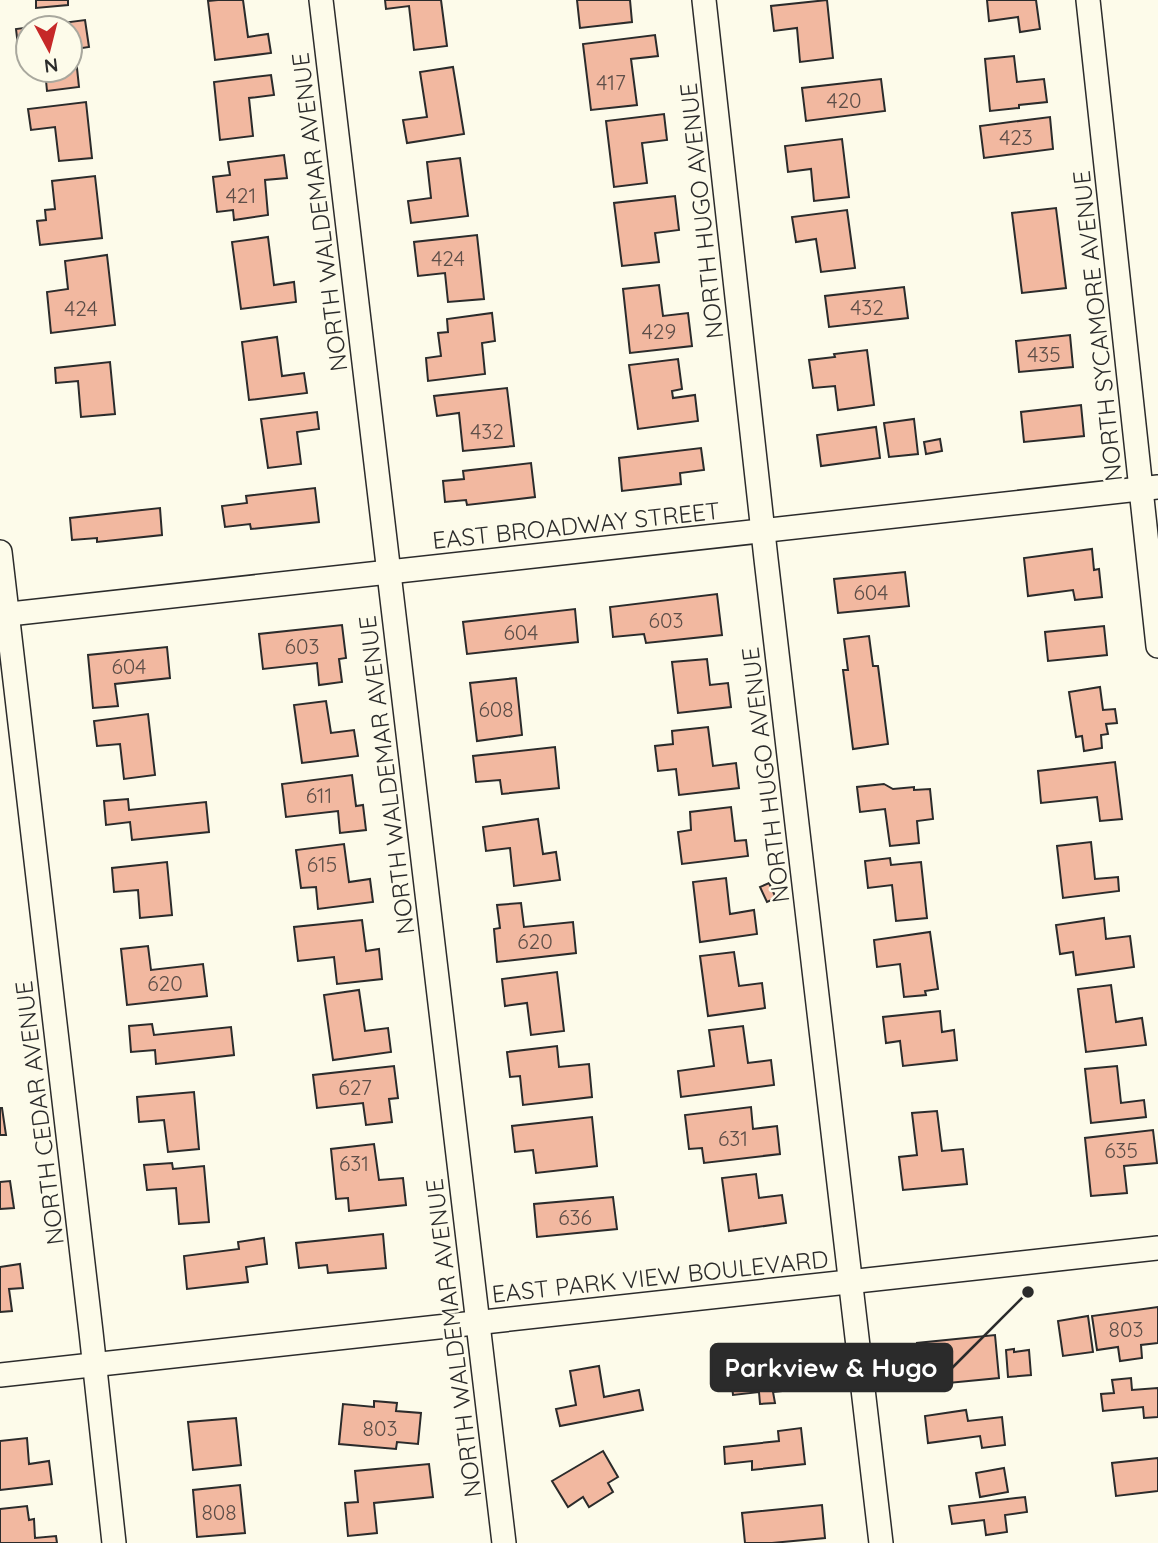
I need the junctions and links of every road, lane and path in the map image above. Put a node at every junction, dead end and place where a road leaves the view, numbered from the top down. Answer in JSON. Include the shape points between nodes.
{"nodes":[{"id":1,"x":321,"y":0,"type":"edge"},
{"id":2,"x":704,"y":0,"type":"edge"},
{"id":3,"x":1088,"y":0,"type":"edge"},
{"id":4,"x":1149,"y":488,"type":"edge"},
{"id":5,"x":763,"y":531,"type":"junction"},
{"id":6,"x":0,"y":552,"type":"edge"},
{"id":7,"x":388,"y":572,"type":"junction"},
{"id":8,"x":4,"y":615,"type":"edge"},
{"id":9,"x":1158,"y":646,"type":"edge"},
{"id":10,"x":1158,"y":1248,"type":"edge"},
{"id":11,"x":851,"y":1282,"type":"junction"},
{"id":12,"x":478,"y":1322,"type":"junction"},
{"id":13,"x":94,"y":1364,"type":"junction"},
{"id":14,"x":0,"y":1375,"type":"edge"},
{"id":15,"x":114,"y":1543,"type":"edge"},
{"id":16,"x":505,"y":1543,"type":"edge"},
{"id":17,"x":881,"y":1543,"type":"edge"}],
"edges":[{"from":1,"to":7,"type":"street","name":"NORTH WALDEMAR AVENUE"},
{"from":2,"to":5,"type":"street","name":"NORTH HUGO AVENUE"},
{"from":3,"to":4,"type":"street","name":"NORTH SYCAMORE AVENUE"},
{"from":4,"to":5,"type":"street","name":"EAST BROADWAY STREET"},
{"from":4,"to":9,"type":"street","name":"NORTH SYCAMORE AVENUE"},
{"from":5,"to":7,"type":"street","name":"EAST BROADWAY STREET"},
{"from":5,"to":11,"type":"street","name":"NORTH HUGO AVENUE"},
{"from":6,"to":8,"type":"street","name":"NORTH CEDAR AVENUE"},
{"from":7,"to":8,"type":"street","name":"EAST BROADWAY STREET"},
{"from":7,"to":12,"type":"street","name":"NORTH WALDEMAR AVENUE"},
{"from":8,"to":13,"type":"street","name":"NORTH CEDAR AVENUE"},
{"from":10,"to":11,"type":"street","name":"EAST PARK VIEW BOULEVARD"},
{"from":11,"to":12,"type":"street","name":"EAST PARK VIEW BOULEVARD"},
{"from":11,"to":17,"type":"street","name":"NORTH HUGO AVENUE"},
{"from":12,"to":13,"type":"street","name":"EAST PARK VIEW BOULEVARD"},
{"from":12,"to":16,"type":"street","name":"NORTH WALDEMAR AVENUE"},
{"from":13,"to":14,"type":"street","name":"EAST PARK VIEW BOULEVARD"},
{"from":13,"to":15,"type":"street","name":"NORTH CEDAR AVENUE"}]}
